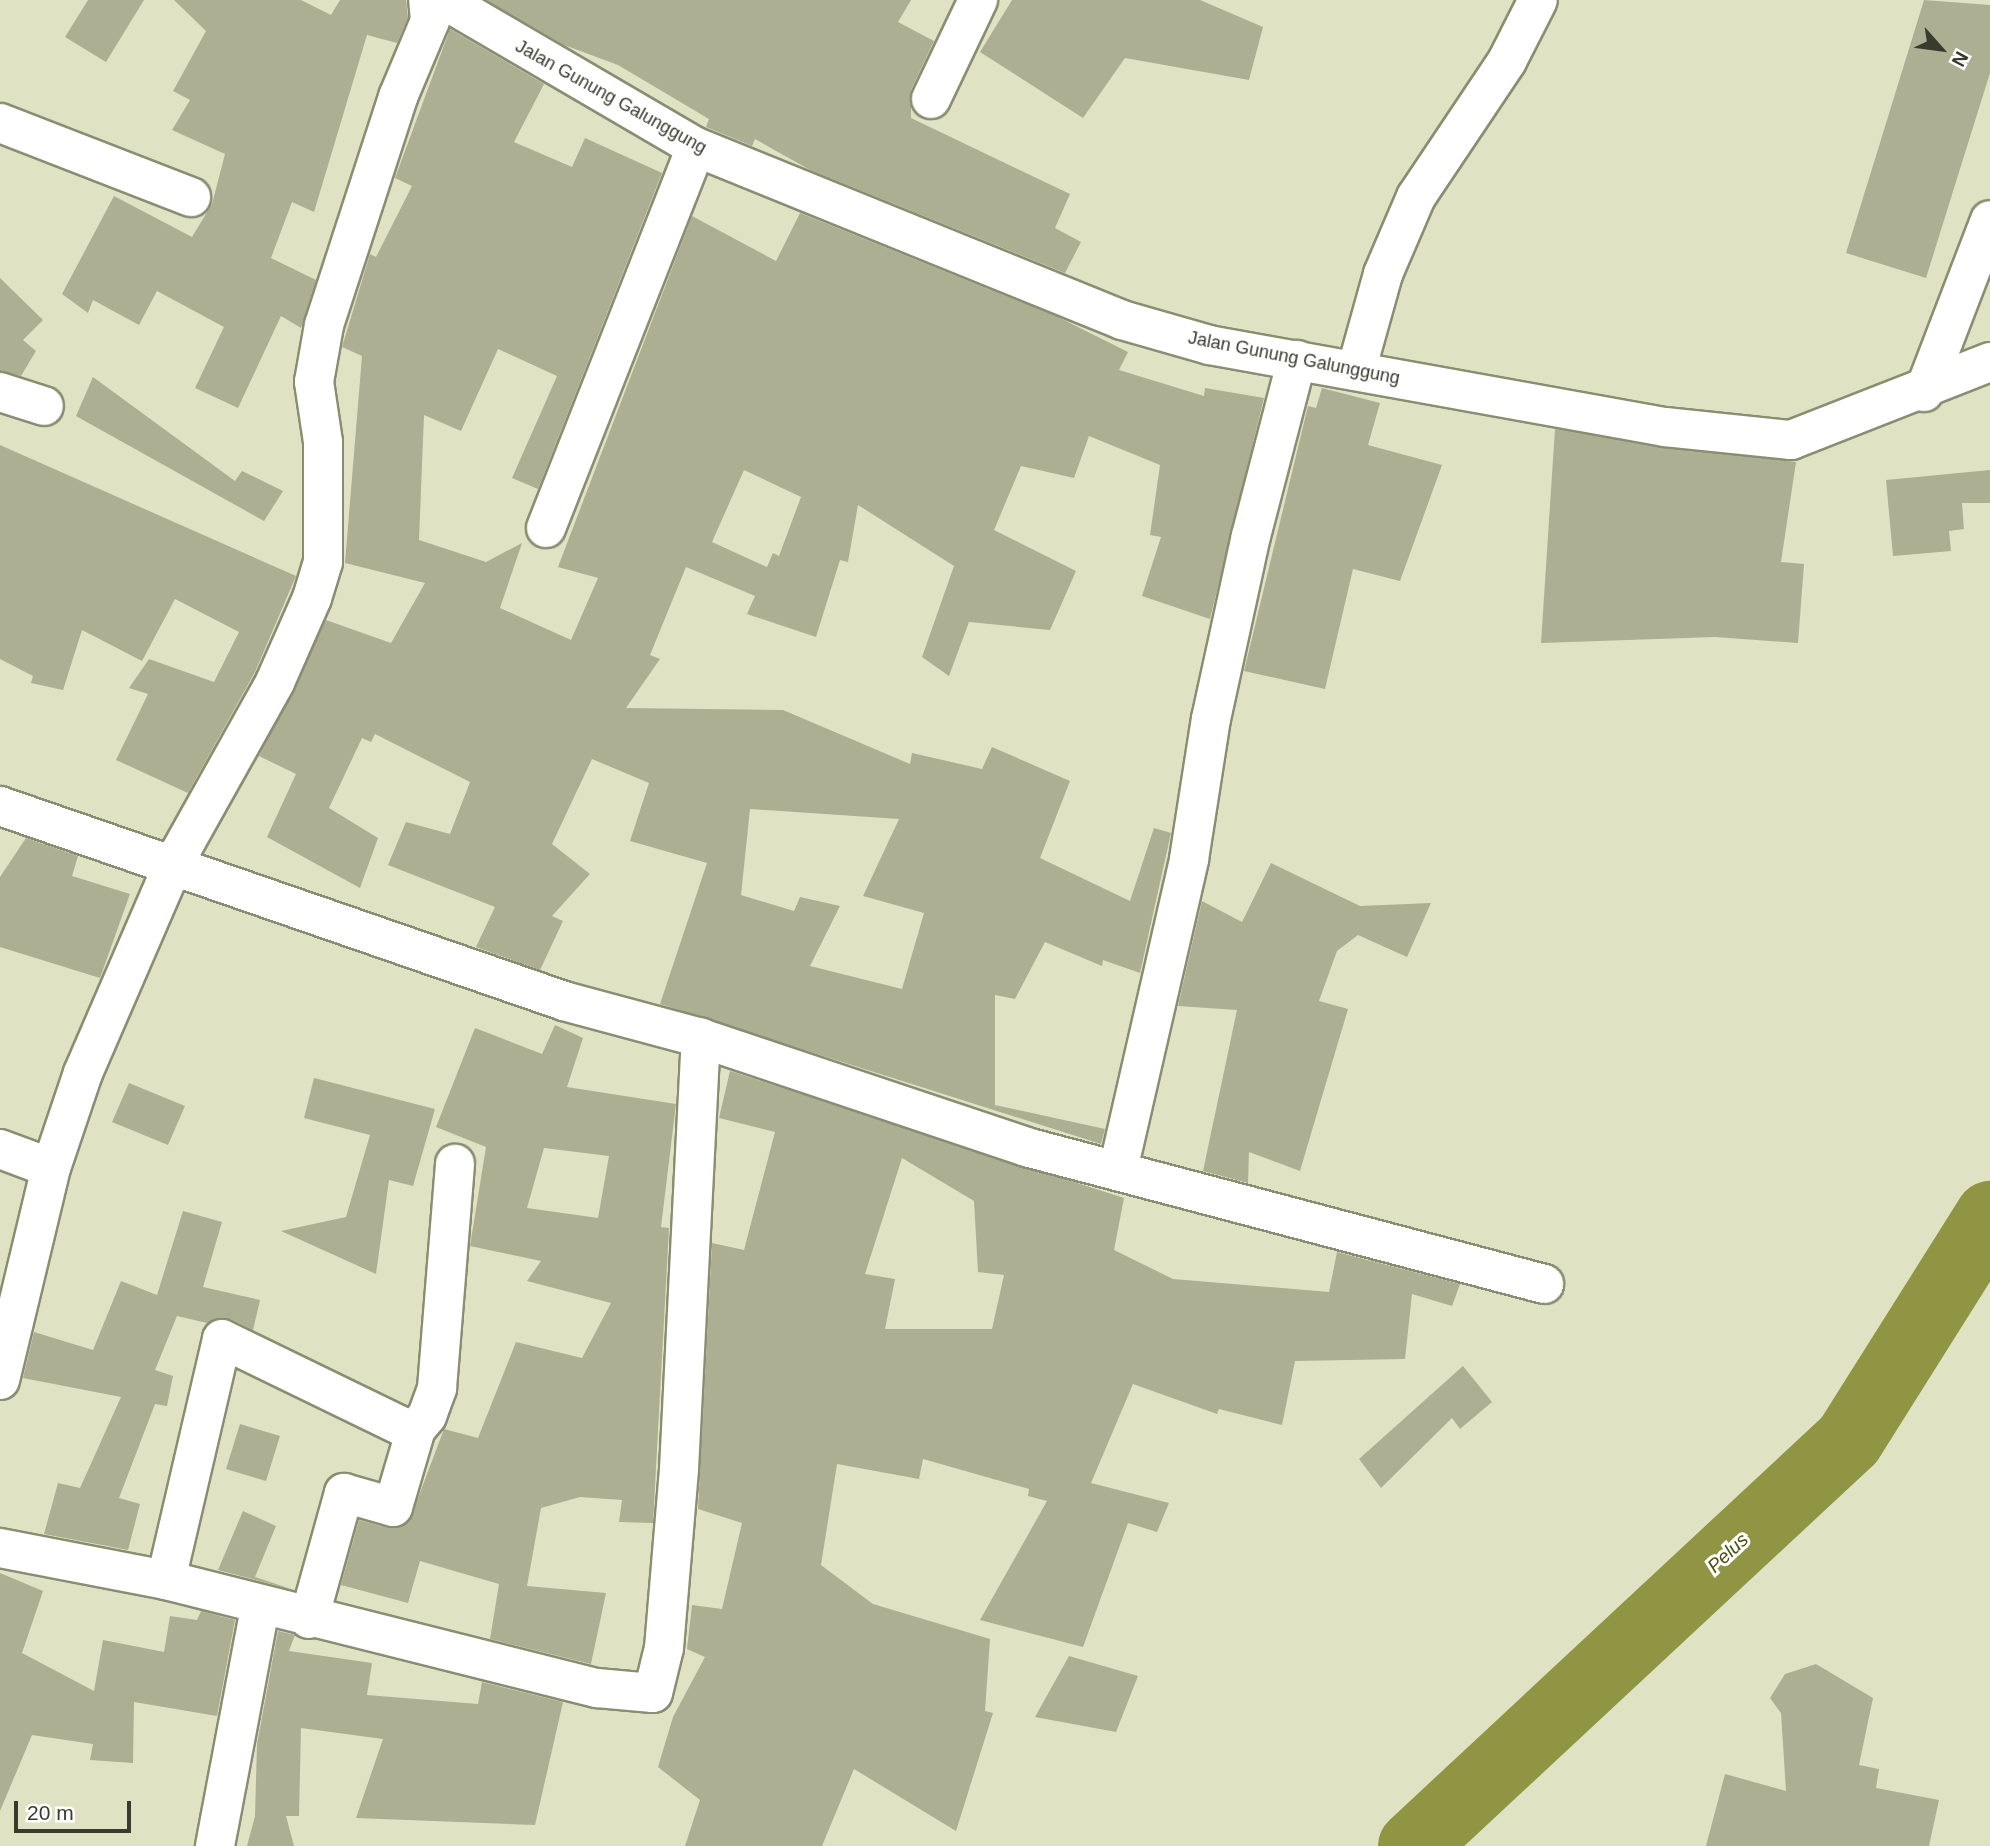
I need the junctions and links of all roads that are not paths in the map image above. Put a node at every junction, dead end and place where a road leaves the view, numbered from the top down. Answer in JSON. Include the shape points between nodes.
{"nodes":[{"id":1,"x":428,"y":0,"type":"edge"},
{"id":2,"x":444,"y":0,"type":"edge"},
{"id":3,"x":978,"y":0,"type":"edge"},
{"id":4,"x":1538,"y":0,"type":"edge"},
{"id":5,"x":931,"y":99,"type":"dead end"},
{"id":6,"x":0,"y":123,"type":"edge"},
{"id":7,"x":696,"y":147,"type":"junction"},
{"id":8,"x":191,"y":197,"type":"dead end"},
{"id":9,"x":1990,"y":220,"type":"edge"},
{"id":10,"x":1297,"y":360,"type":"junction"},
{"id":11,"x":1990,"y":362,"type":"edge"},
{"id":12,"x":1356,"y":371,"type":"junction"},
{"id":13,"x":0,"y":392,"type":"edge"},
{"id":14,"x":1924,"y":392,"type":"junction"},
{"id":15,"x":44,"y":406,"type":"dead end"},
{"id":16,"x":546,"y":528,"type":"dead end"},
{"id":17,"x":0,"y":806,"type":"edge"},
{"id":18,"x":174,"y":863,"type":"junction"},
{"id":19,"x":701,"y":1038,"type":"junction"},
{"id":20,"x":0,"y":1149,"type":"edge"},
{"id":21,"x":455,"y":1164,"type":"dead end"},
{"id":22,"x":51,"y":1168,"type":"junction"},
{"id":23,"x":1118,"y":1170,"type":"junction"},
{"id":24,"x":1544,"y":1284,"type":"dead end"},
{"id":25,"x":0,"y":1380,"type":"edge"},
{"id":26,"x":416,"y":1429,"type":"junction"},
{"id":27,"x":0,"y":1548,"type":"edge"},
{"id":28,"x":166,"y":1580,"type":"junction"},
{"id":29,"x":260,"y":1608,"type":"junction"},
{"id":30,"x":309,"y":1619,"type":"junction"},
{"id":31,"x":215,"y":1846,"type":"edge"}],
"edges":[{"from":1,"to":18,"type":"street","via":[[430,21],[398,97],[324,325],[314,382],[323,442],[323,562],[275,682]]},
{"from":2,"to":7,"type":"street","name":"Jalan Gunung Galunggung"},
{"from":3,"to":5,"type":"street"},
{"from":4,"to":12,"type":"street","via":[[1507,61],[1416,197],[1383,274]]},
{"from":6,"to":8,"type":"street"},
{"from":7,"to":10,"type":"street","name":"Jalan Gunung Galunggung","via":[[1122,320]]},
{"from":7,"to":16,"type":"street"},
{"from":9,"to":14,"type":"street"},
{"from":10,"to":12,"type":"street","name":"Jalan Gunung Galunggung"},
{"from":10,"to":23,"type":"street","via":[[1251,536],[1189,859]]},
{"from":11,"to":14,"type":"street","name":"Jalan Gunung Galunggung"},
{"from":12,"to":14,"type":"street","name":"Jalan Gunung Galunggung","via":[[1665,427],[1791,440]]},
{"from":13,"to":15,"type":"street"},
{"from":17,"to":18,"type":"street"},
{"from":18,"to":19,"type":"street","via":[[538,992]]},
{"from":18,"to":22,"type":"street","via":[[83,1073]]},
{"from":19,"to":23,"type":"street","via":[[1026,1147]]},
{"from":19,"to":30,"type":"street","via":[[679,1469],[664,1648],[653,1693],[597,1688]]},
{"from":20,"to":22,"type":"street"},
{"from":21,"to":26,"type":"street","via":[[437,1388]]},
{"from":22,"to":25,"type":"street"},
{"from":23,"to":24,"type":"street"},
{"from":26,"to":28,"type":"street","via":[[222,1339]]},
{"from":26,"to":30,"type":"street","via":[[393,1507],[344,1493]]},
{"from":27,"to":28,"type":"street"},
{"from":28,"to":29,"type":"street"},
{"from":29,"to":30,"type":"street"},
{"from":29,"to":31,"type":"street"}]}
